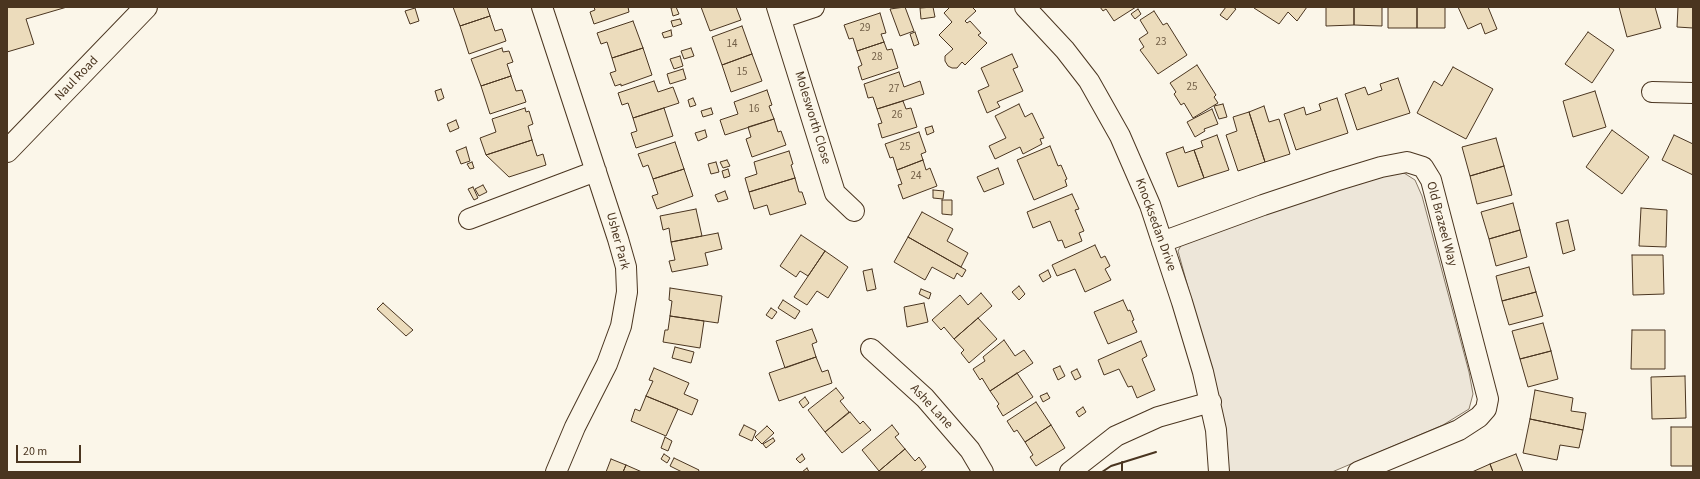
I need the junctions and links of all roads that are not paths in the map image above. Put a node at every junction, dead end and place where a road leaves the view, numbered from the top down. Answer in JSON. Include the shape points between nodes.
{"nodes":[{"id":1,"x":146,"y":7,"type":"edge"},
{"id":2,"x":542,"y":7,"type":"edge"},
{"id":3,"x":814,"y":7,"type":"edge"},
{"id":4,"x":1025,"y":7,"type":"edge"},
{"id":5,"x":779,"y":12,"type":"edge"},
{"id":6,"x":1652,"y":92,"type":"dead end"},
{"id":7,"x":1693,"y":94,"type":"edge"},
{"id":8,"x":7,"y":151,"type":"edge"},
{"id":9,"x":596,"y":171,"type":"junction"},
{"id":10,"x":854,"y":211,"type":"dead end"},
{"id":11,"x":469,"y":219,"type":"dead end"},
{"id":12,"x":1162,"y":242,"type":"junction"},
{"id":13,"x":870,"y":349,"type":"dead end"},
{"id":14,"x":1210,"y":402,"type":"junction"},
{"id":15,"x":556,"y":472,"type":"edge"},
{"id":16,"x":983,"y":472,"type":"edge"},
{"id":17,"x":1070,"y":472,"type":"edge"},
{"id":18,"x":1219,"y":472,"type":"edge"},
{"id":19,"x":1358,"y":472,"type":"edge"}],
"edges":[{"from":1,"to":8,"type":"main road","name":"Naul Road"},
{"from":2,"to":9,"type":"street","name":"Usher Park"},
{"from":3,"to":5,"type":"street","name":"Molesworth Close"},
{"from":4,"to":12,"type":"street","name":"Knocksedan Drive","via":[[1065,50],[1089,81],[1120,136],[1150,206]]},
{"from":5,"to":10,"type":"street","name":"Molesworth Close","via":[[835,193]]},
{"from":6,"to":7,"type":"street"},
{"from":9,"to":11,"type":"street"},
{"from":9,"to":15,"type":"street","name":"Usher Park","via":[[626,267],[627,292],[621,326],[607,364],[575,427]]},
{"from":12,"to":14,"type":"street","name":"Knocksedan Drive"},
{"from":12,"to":19,"type":"street","name":"Old Brazeel Way","via":[[1284,198],[1381,167],[1407,162],[1423,167],[1431,180],[1488,400],[1486,409],[1479,417],[1460,430]]},
{"from":13,"to":16,"type":"street","name":"Ashe Lane","via":[[925,398],[970,450]]},
{"from":14,"to":17,"type":"street","via":[[1158,417],[1116,436]]},
{"from":14,"to":18,"type":"street","name":"Knocksedan Drive","via":[[1216,430]]}]}
